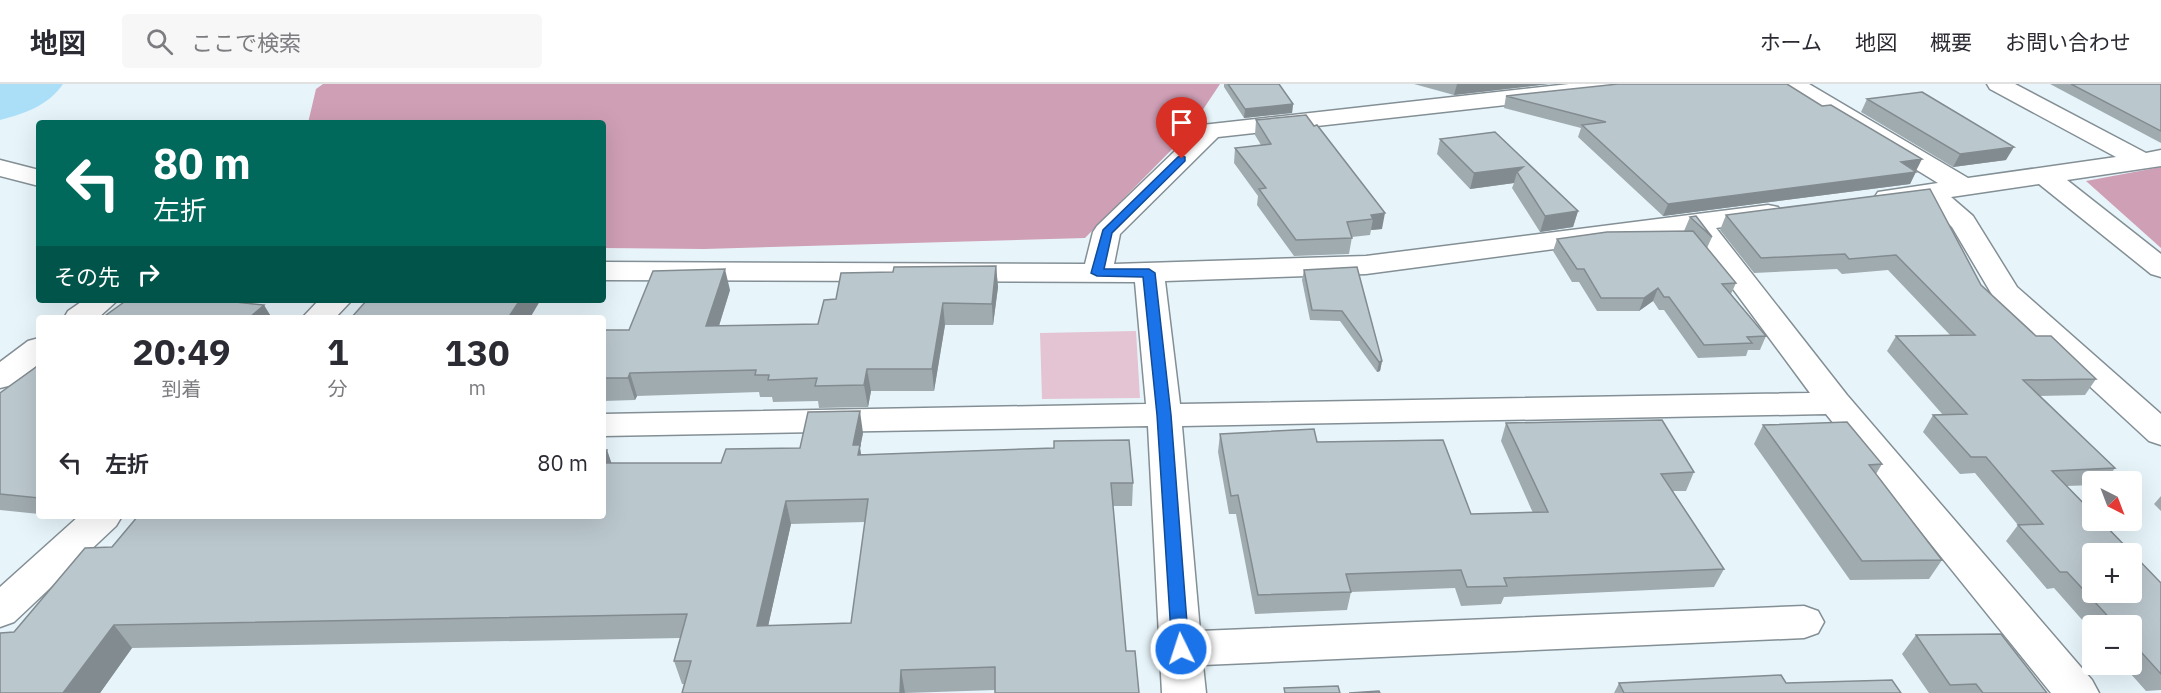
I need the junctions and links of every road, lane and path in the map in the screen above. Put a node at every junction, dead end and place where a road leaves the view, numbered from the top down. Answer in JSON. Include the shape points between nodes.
{"nodes":[{"id":1,"x":1633,"y":84,"type":"edge"},
{"id":2,"x":1793,"y":84,"type":"edge"},
{"id":3,"x":1998,"y":84,"type":"edge"},
{"id":4,"x":2152,"y":160,"type":"edge"},
{"id":5,"x":0,"y":168,"type":"edge"},
{"id":6,"x":2046,"y":176,"type":"junction"},
{"id":7,"x":36,"y":177,"type":"edge"},
{"id":8,"x":1964,"y":187,"type":"junction"},
{"id":9,"x":1929,"y":192,"type":"junction"},
{"id":10,"x":1860,"y":201,"type":"edge"},
{"id":11,"x":1790,"y":210,"type":"edge"},
{"id":12,"x":1697,"y":222,"type":"junction"},
{"id":13,"x":2161,"y":268,"type":"edge"},
{"id":14,"x":606,"y":271,"type":"edge"},
{"id":15,"x":1097,"y":273,"type":"junction"},
{"id":16,"x":1149,"y":273,"type":"junction"},
{"id":17,"x":99,"y":303,"type":"edge"},
{"id":18,"x":334,"y":303,"type":"edge"},
{"id":19,"x":83,"y":315,"type":"edge"},
{"id":20,"x":320,"y":315,"type":"edge"},
{"id":21,"x":36,"y":350,"type":"edge"},
{"id":22,"x":0,"y":378,"type":"edge"},
{"id":23,"x":1835,"y":403,"type":"junction"},
{"id":24,"x":1164,"y":415,"type":"junction"},
{"id":25,"x":606,"y":425,"type":"edge"},
{"id":26,"x":2161,"y":433,"type":"edge"},
{"id":27,"x":100,"y":519,"type":"edge"},
{"id":28,"x":0,"y":611,"type":"edge"},
{"id":29,"x":1804,"y":622,"type":"dead end"},
{"id":30,"x":1181,"y":649,"type":"junction"},
{"id":31,"x":1184,"y":693,"type":"edge"},
{"id":32,"x":2077,"y":693,"type":"edge"}],
"edges":[{"from":1,"to":15,"type":"street","via":[[1402,99],[1211,130],[1107,232]]},
{"from":2,"to":8,"type":"street"},
{"from":3,"to":4,"type":"street"},
{"from":4,"to":6,"type":"street"},
{"from":5,"to":7,"type":"street"},
{"from":6,"to":8,"type":"street"},
{"from":6,"to":13,"type":"street"},
{"from":8,"to":9,"type":"street"},
{"from":9,"to":10,"type":"street"},
{"from":9,"to":26,"type":"street","via":[[1963,222],[2006,292]]},
{"from":11,"to":12,"type":"street"},
{"from":12,"to":16,"type":"street","via":[[1366,265]]},
{"from":12,"to":23,"type":"street"},
{"from":14,"to":15,"type":"street"},
{"from":15,"to":16,"type":"street"},
{"from":16,"to":24,"type":"street"},
{"from":17,"to":19,"type":"street"},
{"from":18,"to":20,"type":"street"},
{"from":21,"to":22,"type":"street"},
{"from":23,"to":24,"type":"street"},
{"from":23,"to":32,"type":"street"},
{"from":24,"to":25,"type":"street"},
{"from":24,"to":30,"type":"street"},
{"from":27,"to":28,"type":"street"},
{"from":29,"to":30,"type":"street"},
{"from":30,"to":31,"type":"street"}]}
